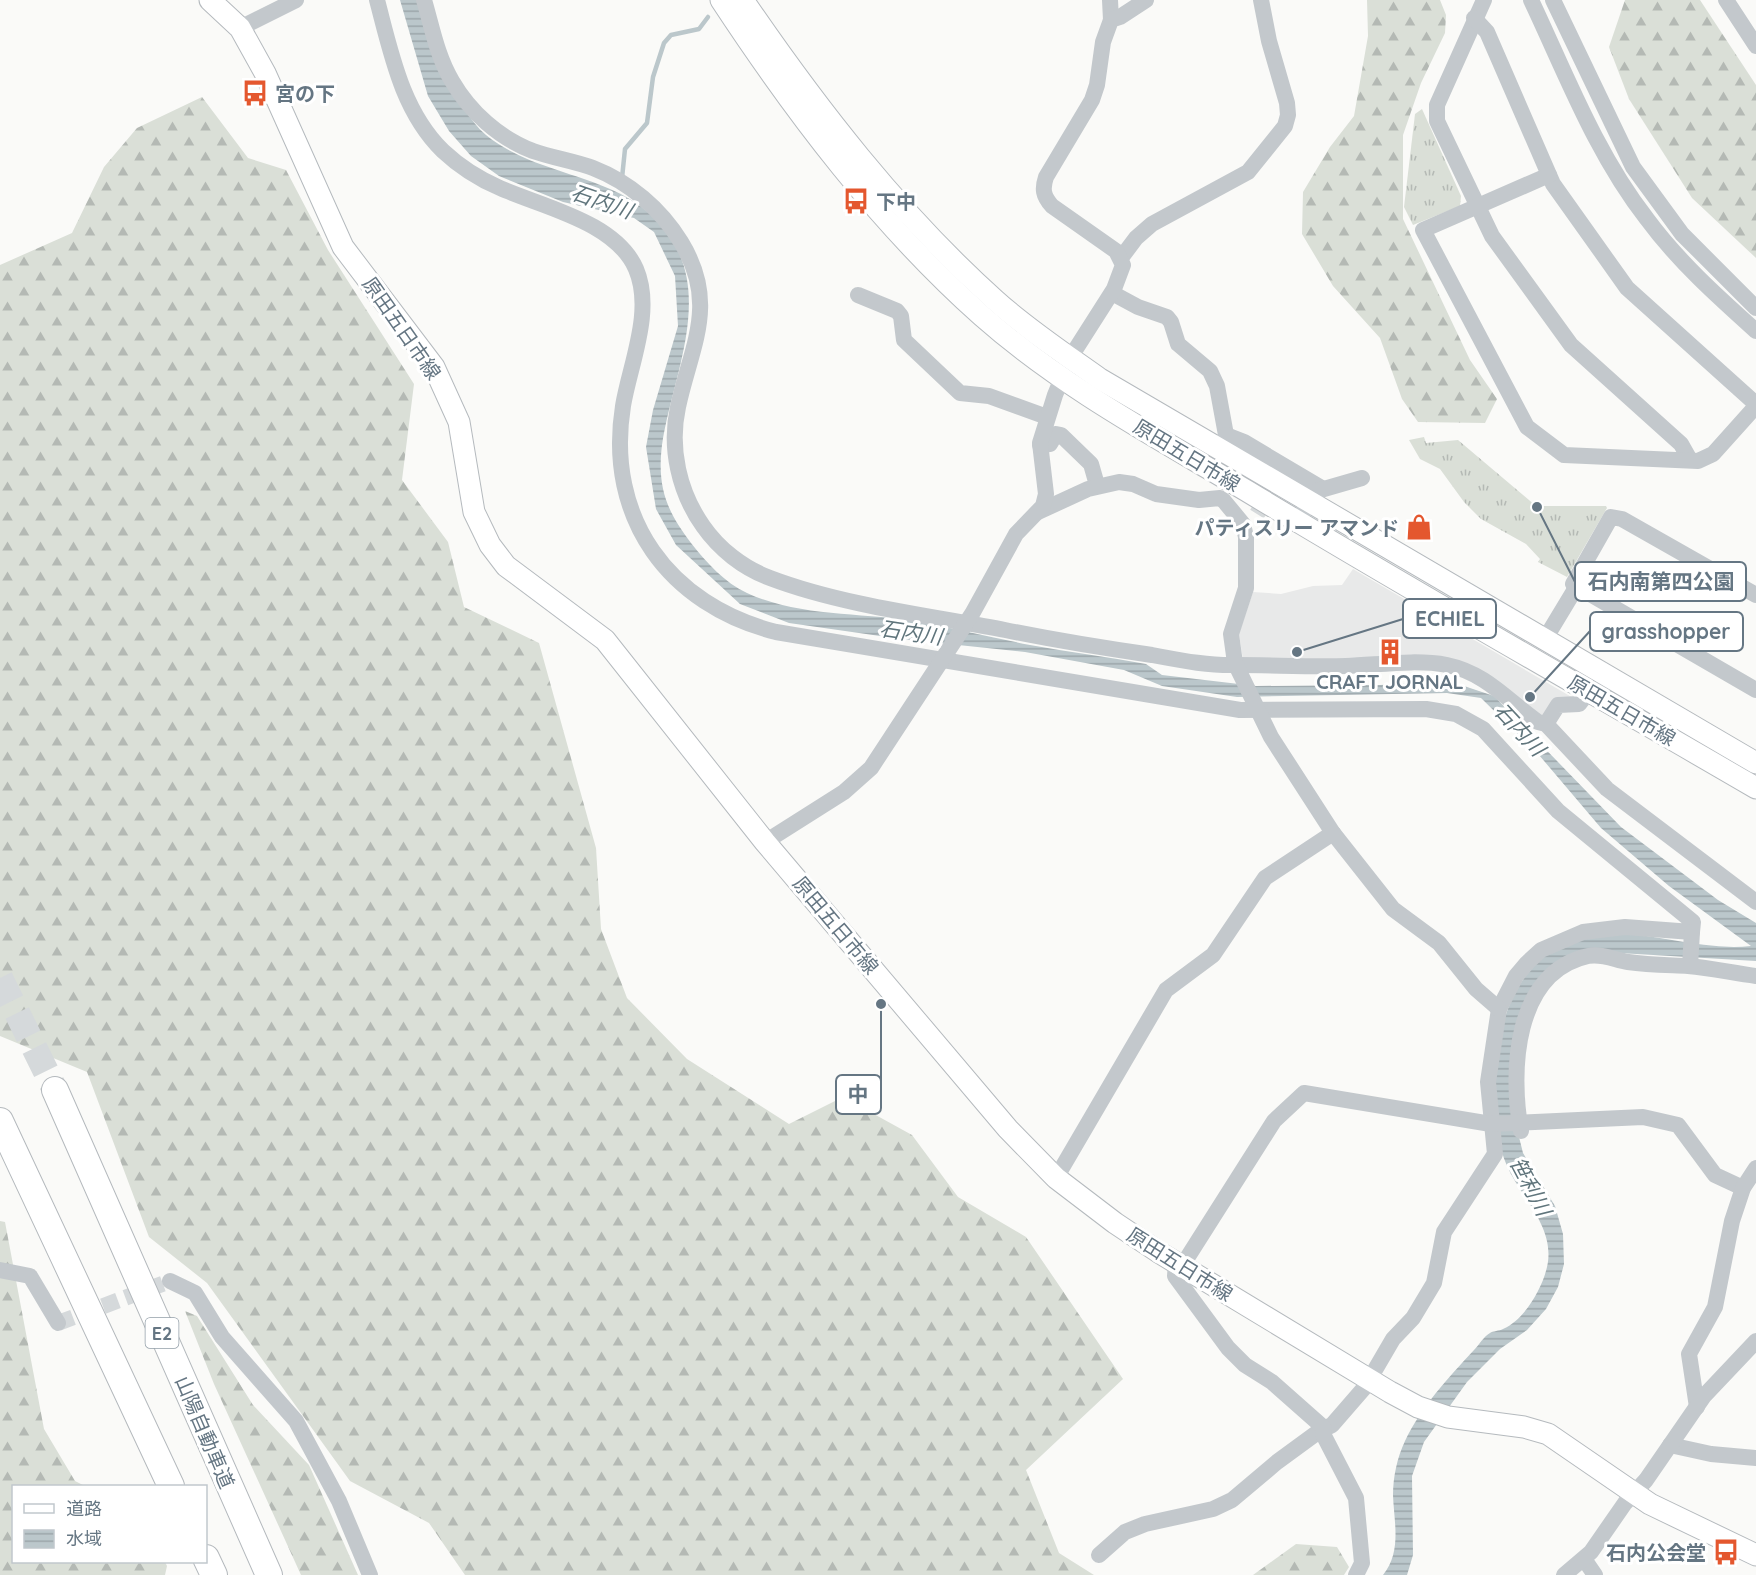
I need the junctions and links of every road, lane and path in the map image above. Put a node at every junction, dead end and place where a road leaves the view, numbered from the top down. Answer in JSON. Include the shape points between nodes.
{"nodes":[{"id":1,"x":210,"y":0,"type":"edge"},
{"id":2,"x":296,"y":0,"type":"edge"},
{"id":3,"x":377,"y":0,"type":"edge"},
{"id":4,"x":424,"y":0,"type":"edge"},
{"id":5,"x":721,"y":0,"type":"edge"},
{"id":6,"x":743,"y":0,"type":"edge"},
{"id":7,"x":1110,"y":0,"type":"edge"},
{"id":8,"x":1146,"y":0,"type":"edge"},
{"id":9,"x":1261,"y":0,"type":"edge"},
{"id":10,"x":1484,"y":0,"type":"edge"},
{"id":11,"x":1531,"y":0,"type":"edge"},
{"id":12,"x":1553,"y":0,"type":"edge"},
{"id":13,"x":1726,"y":0,"type":"edge"},
{"id":14,"x":1474,"y":18,"type":"junction"},
{"id":15,"x":1111,"y":20,"type":"junction"},
{"id":16,"x":240,"y":28,"type":"junction"},
{"id":17,"x":1756,"y":46,"type":"edge"},
{"id":18,"x":1549,"y":175,"type":"junction"},
{"id":19,"x":1477,"y":206,"type":"junction"},
{"id":20,"x":1121,"y":258,"type":"junction"},
{"id":21,"x":1112,"y":293,"type":"junction"},
{"id":22,"x":858,"y":295,"type":"dead end"},
{"id":23,"x":1756,"y":308,"type":"edge"},
{"id":24,"x":1756,"y":331,"type":"edge"},
{"id":25,"x":1066,"y":367,"type":"junction"},
{"id":26,"x":1756,"y":405,"type":"edge"},
{"id":27,"x":1047,"y":417,"type":"junction"},
{"id":28,"x":1223,"y":442,"type":"junction"},
{"id":29,"x":1040,"y":445,"type":"junction"},
{"id":30,"x":1690,"y":460,"type":"junction"},
{"id":31,"x":1362,"y":478,"type":"dead end"},
{"id":32,"x":1097,"y":485,"type":"junction"},
{"id":33,"x":1315,"y":495,"type":"junction"},
{"id":34,"x":1038,"y":512,"type":"junction"},
{"id":35,"x":1257,"y":514,"type":"tunnel mouth"},
{"id":36,"x":1297,"y":521,"type":"junction"},
{"id":37,"x":1243,"y":525,"type":"junction"},
{"id":38,"x":1577,"y":586,"type":"junction"},
{"id":39,"x":1756,"y":595,"type":"edge"},
{"id":40,"x":965,"y":625,"type":"junction"},
{"id":41,"x":1545,"y":639,"type":"junction"},
{"id":42,"x":943,"y":660,"type":"junction"},
{"id":43,"x":1236,"y":667,"type":"junction"},
{"id":44,"x":1756,"y":690,"type":"edge"},
{"id":45,"x":1589,"y":691,"type":"junction"},
{"id":46,"x":1257,"y":709,"type":"junction"},
{"id":47,"x":1546,"y":724,"type":"junction"},
{"id":48,"x":1756,"y":763,"type":"edge"},
{"id":49,"x":1756,"y":788,"type":"edge"},
{"id":50,"x":1333,"y":833,"type":"junction"},
{"id":51,"x":765,"y":842,"type":"junction"},
{"id":52,"x":1756,"y":902,"type":"edge"},
{"id":53,"x":1692,"y":933,"type":"junction"},
{"id":54,"x":1690,"y":964,"type":"junction"},
{"id":55,"x":1756,"y":976,"type":"edge"},
{"id":56,"x":1499,"y":1009,"type":"junction"},
{"id":57,"x":55,"y":1090,"type":"tunnel mouth"},
{"id":58,"x":0,"y":1121,"type":"edge"},
{"id":59,"x":1493,"y":1124,"type":"junction"},
{"id":60,"x":1520,"y":1126,"type":"junction"},
{"id":61,"x":1756,"y":1168,"type":"edge"},
{"id":62,"x":1056,"y":1178,"type":"junction"},
{"id":63,"x":1743,"y":1188,"type":"junction"},
{"id":64,"x":1179,"y":1264,"type":"junction"},
{"id":65,"x":0,"y":1270,"type":"edge"},
{"id":66,"x":170,"y":1281,"type":"dead end"},
{"id":67,"x":58,"y":1323,"type":"dead end"},
{"id":68,"x":1756,"y":1341,"type":"edge"},
{"id":69,"x":1369,"y":1380,"type":"junction"},
{"id":70,"x":1697,"y":1407,"type":"junction"},
{"id":71,"x":1324,"y":1428,"type":"junction"},
{"id":72,"x":1670,"y":1445,"type":"junction"},
{"id":73,"x":1756,"y":1458,"type":"edge"},
{"id":74,"x":171,"y":1485,"type":"edge"},
{"id":75,"x":1633,"y":1494,"type":"junction"},
{"id":76,"x":1099,"y":1555,"type":"dead end"},
{"id":77,"x":1756,"y":1555,"type":"edge"},
{"id":78,"x":1584,"y":1559,"type":"junction"},
{"id":79,"x":207,"y":1560,"type":"edge"},
{"id":80,"x":214,"y":1575,"type":"edge"},
{"id":81,"x":269,"y":1575,"type":"edge"},
{"id":82,"x":370,"y":1575,"type":"edge"},
{"id":83,"x":1356,"y":1575,"type":"edge"},
{"id":84,"x":1564,"y":1575,"type":"edge"},
{"id":85,"x":1595,"y":1575,"type":"edge"}],
"edges":[{"from":1,"to":16,"type":"main road","name":"原田五日市線"},
{"from":2,"to":16,"type":"street"},
{"from":3,"to":42,"type":"street","via":[[404,93],[442,150],[479,178],[604,232],[623,248],[636,269],[643,305],[623,406],[620,456],[627,498],[639,529],[668,571],[706,604],[752,626]]},
{"from":4,"to":40,"type":"street","via":[[442,61],[477,114],[531,150],[615,178],[651,205],[681,242],[696,278],[700,316],[694,354],[677,411],[675,452],[693,511],[717,543],[769,578],[855,602]]},
{"from":5,"to":25,"type":"main road","name":"原田五日市線","via":[[768,72],[843,170],[933,269],[983,317]]},
{"from":6,"to":25,"type":"main road","name":"原田五日市線","via":[[784,61],[903,206]]},
{"from":7,"to":15,"type":"street"},
{"from":8,"to":15,"type":"street"},
{"from":9,"to":20,"type":"street","via":[[1287,103],[1285,126],[1248,172],[1152,224]]},
{"from":10,"to":14,"type":"street"},
{"from":11,"to":24,"type":"street","via":[[1592,131],[1646,218],[1722,302]]},
{"from":12,"to":23,"type":"street","via":[[1633,167],[1682,234]]},
{"from":13,"to":17,"type":"street"},
{"from":14,"to":18,"type":"street","via":[[1486,32]]},
{"from":14,"to":19,"type":"street","via":[[1436,110],[1437,121]]},
{"from":15,"to":20,"type":"street","via":[[1092,100],[1043,187],[1052,206]]},
{"from":16,"to":51,"type":"main road","name":"原田五日市線","via":[[265,73],[343,247],[434,367],[451,402],[459,422],[474,512],[490,545],[506,566],[605,640]]},
{"from":18,"to":19,"type":"street"},
{"from":18,"to":26,"type":"street","via":[[1630,292]]},
{"from":19,"to":30,"type":"street","via":[[1493,238],[1574,348],[1681,444]]},
{"from":19,"to":30,"type":"street","via":[[1423,230],[1527,427],[1564,455]]},
{"from":20,"to":21,"type":"street","via":[[1122,273]]},
{"from":21,"to":25,"type":"street"},
{"from":21,"to":28,"type":"street","via":[[1171,322],[1178,344],[1214,378]]},
{"from":22,"to":27,"type":"street","via":[[897,311],[904,340],[960,393],[989,396]]},
{"from":25,"to":27,"type":"street"},
{"from":25,"to":28,"type":"main road","name":"原田五日市線","via":[[1100,379]]},
{"from":25,"to":36,"type":"main road","name":"原田五日市線","via":[[1089,396]]},
{"from":26,"to":30,"type":"street","via":[[1709,458]]},
{"from":27,"to":29,"type":"street"},
{"from":28,"to":33,"type":"main road","name":"原田五日市線"},
{"from":28,"to":33,"type":"street","via":[[1244,442],[1286,468]]},
{"from":29,"to":32,"type":"street","via":[[1050,444],[1056,434],[1061,435],[1091,464]]},
{"from":29,"to":34,"type":"street","via":[[1046,494]]},
{"from":31,"to":33,"type":"street"},
{"from":32,"to":34,"type":"street"},
{"from":32,"to":37,"type":"street","via":[[1126,482],[1156,494],[1220,498]]},
{"from":33,"to":36,"type":"street"},
{"from":33,"to":41,"type":"main road","name":"原田五日市線"},
{"from":34,"to":40,"type":"street","via":[[1016,534]]},
{"from":35,"to":37,"type":"street"},
{"from":36,"to":45,"type":"main road","name":"原田五日市線"},
{"from":37,"to":43,"type":"street","via":[[1247,579],[1232,632]]},
{"from":38,"to":39,"type":"street","via":[[1573,584],[1611,517],[1622,519]]},
{"from":38,"to":41,"type":"street"},
{"from":38,"to":44,"type":"street"},
{"from":40,"to":42,"type":"street"},
{"from":40,"to":43,"type":"street"},
{"from":41,"to":48,"type":"main road","name":"原田五日市線"},
{"from":42,"to":46,"type":"street"},
{"from":42,"to":51,"type":"street","via":[[872,768],[844,792]]},
{"from":43,"to":46,"type":"street"},
{"from":43,"to":47,"type":"street","via":[[1447,665],[1477,675],[1502,690],[1538,723]]},
{"from":45,"to":47,"type":"street","via":[[1579,704],[1558,705]]},
{"from":45,"to":49,"type":"main road","name":"原田五日市線"},
{"from":46,"to":50,"type":"street"},
{"from":46,"to":53,"type":"street","via":[[1426,709],[1470,720],[1494,740],[1565,817],[1693,922]]},
{"from":47,"to":52,"type":"street","via":[[1607,789]]},
{"from":50,"to":56,"type":"street","via":[[1393,909],[1440,944],[1476,989]]},
{"from":50,"to":62,"type":"street","via":[[1265,878],[1213,955],[1166,990]]},
{"from":51,"to":62,"type":"main road","name":"原田五日市線","via":[[1008,1129]]},
{"from":53,"to":54,"type":"street"},
{"from":53,"to":56,"type":"street","via":[[1625,927],[1569,935],[1541,950],[1527,963]]},
{"from":54,"to":55,"type":"street"},
{"from":54,"to":60,"type":"street","via":[[1589,956],[1566,964],[1549,977],[1527,1011],[1516,1073]]},
{"from":56,"to":59,"type":"street","via":[[1488,1082]]},
{"from":57,"to":81,"type":"highway","name":"山陽自動車道","number":"E2"},
{"from":58,"to":74,"type":"highway"},
{"from":59,"to":60,"type":"street"},
{"from":59,"to":64,"type":"street","via":[[1304,1093],[1274,1121]]},
{"from":59,"to":69,"type":"street","via":[[1495,1154],[1444,1232],[1434,1283]]},
{"from":60,"to":63,"type":"street","via":[[1643,1117],[1678,1125],[1715,1175]]},
{"from":61,"to":63,"type":"street"},
{"from":62,"to":64,"type":"main road","name":"原田五日市線","via":[[1115,1223]]},
{"from":63,"to":70,"type":"street","via":[[1732,1221],[1715,1307],[1689,1354]]},
{"from":64,"to":69,"type":"main road","name":"原田五日市線"},
{"from":64,"to":71,"type":"street","via":[[1175,1276],[1228,1348]]},
{"from":65,"to":67,"type":"street","via":[[30,1276]]},
{"from":66,"to":82,"type":"street","via":[[195,1293],[222,1337],[296,1421],[339,1501]]},
{"from":68,"to":70,"type":"street"},
{"from":69,"to":71,"type":"street","via":[[1332,1425]]},
{"from":69,"to":75,"type":"main road","name":"原田五日市線","via":[[1443,1415],[1548,1434]]},
{"from":70,"to":72,"type":"street"},
{"from":71,"to":76,"type":"street","via":[[1232,1500],[1213,1509],[1125,1532]]},
{"from":71,"to":83,"type":"street","via":[[1323,1434],[1356,1498],[1362,1563]]},
{"from":72,"to":73,"type":"street"},
{"from":72,"to":75,"type":"street"},
{"from":75,"to":77,"type":"main road","name":"原田五日市線"},
{"from":75,"to":78,"type":"street"},
{"from":78,"to":84,"type":"street"},
{"from":78,"to":85,"type":"street"},
{"from":79,"to":80,"type":"highway"}]}
